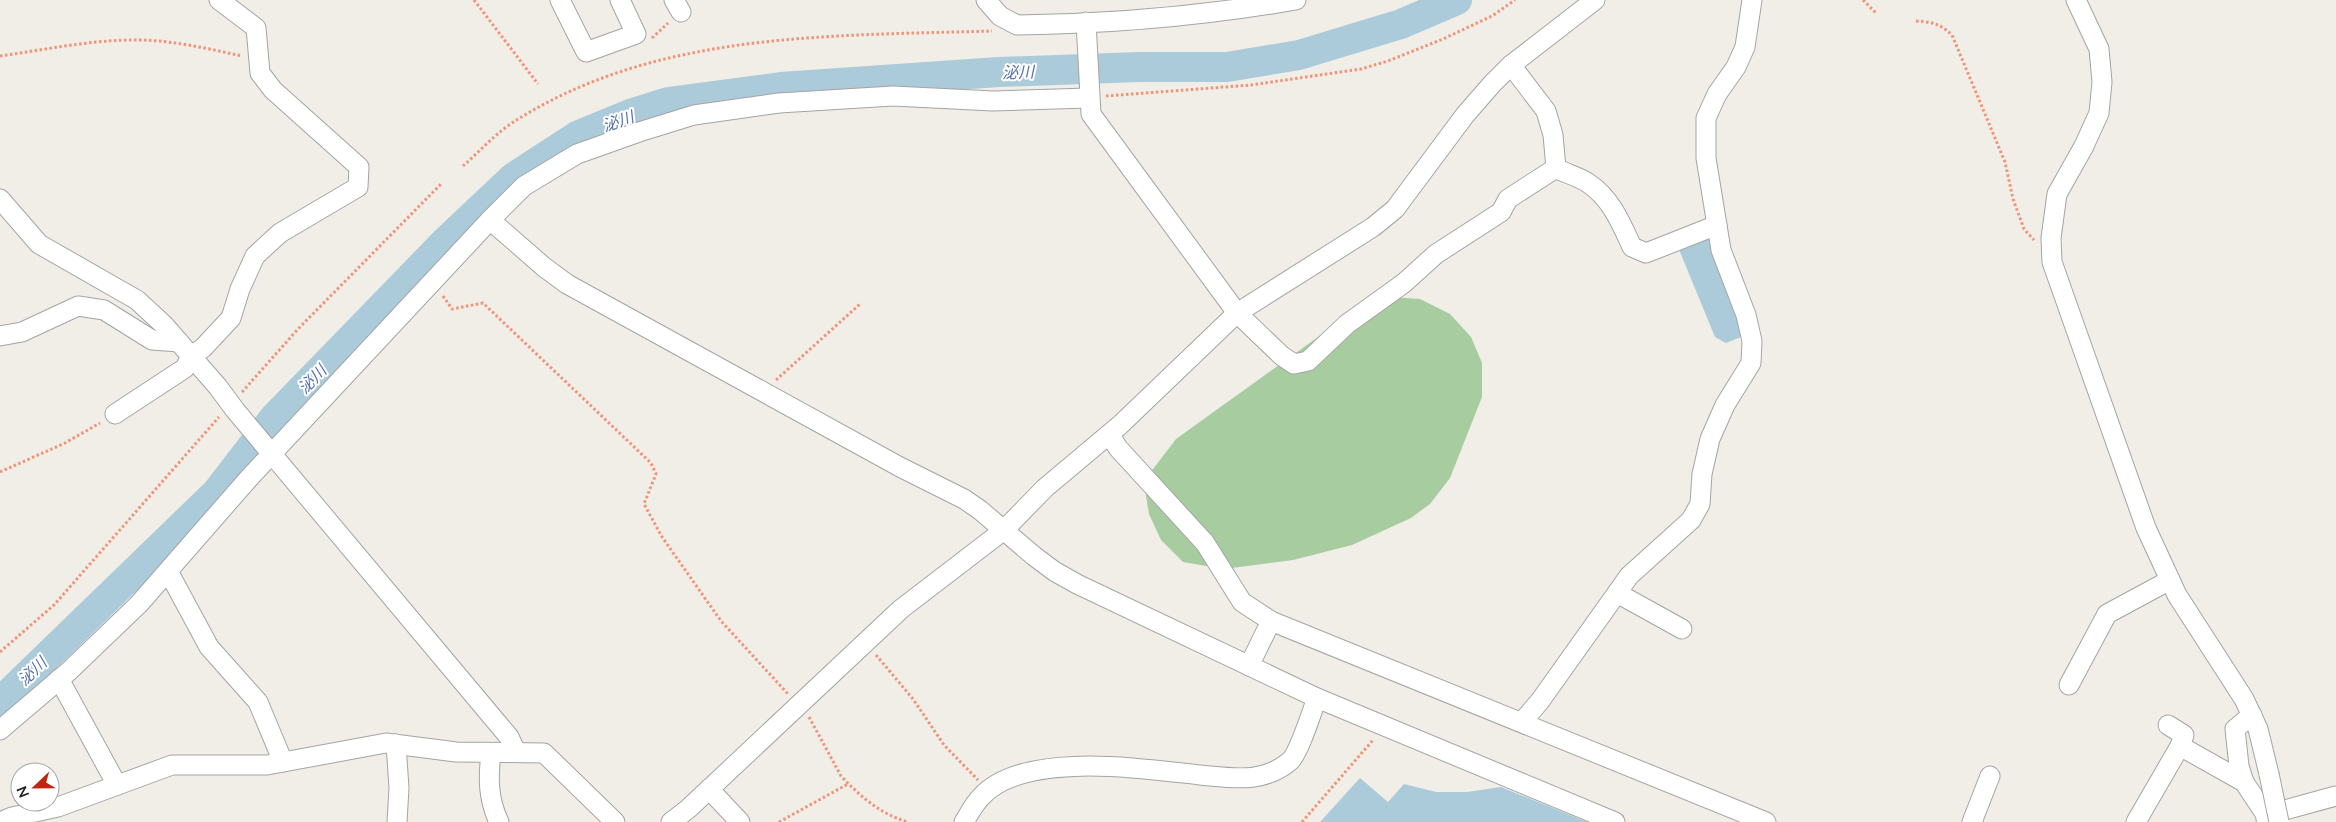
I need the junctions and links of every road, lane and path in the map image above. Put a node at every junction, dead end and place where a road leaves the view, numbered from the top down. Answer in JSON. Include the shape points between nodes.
{"nodes":[{"id":1,"x":219,"y":0,"type":"edge"},
{"id":2,"x":474,"y":0,"type":"edge"},
{"id":3,"x":560,"y":0,"type":"edge"},
{"id":4,"x":620,"y":0,"type":"edge"},
{"id":5,"x":986,"y":0,"type":"edge"},
{"id":6,"x":1296,"y":0,"type":"edge"},
{"id":7,"x":1515,"y":0,"type":"edge"},
{"id":8,"x":1595,"y":0,"type":"edge"},
{"id":9,"x":1752,"y":0,"type":"edge"},
{"id":10,"x":1863,"y":0,"type":"edge"},
{"id":11,"x":2076,"y":0,"type":"edge"},
{"id":12,"x":1877,"y":14,"type":"dead end"},
{"id":13,"x":1009,"y":20,"type":"junction"},
{"id":14,"x":1916,"y":21,"type":"dead end"},
{"id":15,"x":1086,"y":29,"type":"junction"},
{"id":16,"x":0,"y":56,"type":"edge"},
{"id":17,"x":260,"y":59,"type":"junction"},
{"id":18,"x":1511,"y":65,"type":"junction"},
{"id":19,"x":538,"y":84,"type":"dead end"},
{"id":20,"x":1088,"y":92,"type":"junction"},
{"id":21,"x":463,"y":166,"type":"dead end"},
{"id":22,"x":1556,"y":168,"type":"junction"},
{"id":23,"x":441,"y":184,"type":"dead end"},
{"id":24,"x":0,"y":199,"type":"edge"},
{"id":25,"x":490,"y":220,"type":"junction"},
{"id":26,"x":1717,"y":224,"type":"junction"},
{"id":27,"x":2052,"y":251,"type":"junction"},
{"id":28,"x":434,"y":282,"type":"junction"},
{"id":29,"x":860,"y":304,"type":"dead end"},
{"id":30,"x":1237,"y":313,"type":"junction"},
{"id":31,"x":0,"y":336,"type":"edge"},
{"id":32,"x":185,"y":349,"type":"junction"},
{"id":33,"x":763,"y":392,"type":"junction"},
{"id":34,"x":233,"y":407,"type":"junction"},
{"id":35,"x":115,"y":414,"type":"joint"},
{"id":36,"x":1110,"y":435,"type":"junction"},
{"id":37,"x":271,"y":453,"type":"junction"},
{"id":38,"x":0,"y":472,"type":"edge"},
{"id":39,"x":1004,"y":530,"type":"junction"},
{"id":40,"x":168,"y":571,"type":"junction"},
{"id":41,"x":2170,"y":580,"type":"junction"},
{"id":42,"x":1617,"y":593,"type":"junction"},
{"id":43,"x":1271,"y":621,"type":"junction"},
{"id":44,"x":1682,"y":629,"type":"dead end"},
{"id":45,"x":866,"y":642,"type":"junction"},
{"id":46,"x":0,"y":652,"type":"edge"},
{"id":47,"x":1249,"y":666,"type":"junction"},
{"id":48,"x":59,"y":679,"type":"junction"},
{"id":49,"x":2069,"y":685,"type":"dead end"},
{"id":50,"x":1318,"y":698,"type":"junction"},
{"id":51,"x":799,"y":705,"type":"junction"},
{"id":52,"x":2252,"y":715,"type":"junction"},
{"id":53,"x":1522,"y":722,"type":"junction"},
{"id":54,"x":2168,"y":725,"type":"dead end"},
{"id":55,"x":1385,"y":726,"type":"junction"},
{"id":56,"x":0,"y":730,"type":"edge"},
{"id":57,"x":396,"y":744,"type":"junction"},
{"id":58,"x":2180,"y":746,"type":"junction"},
{"id":59,"x":516,"y":752,"type":"junction"},
{"id":60,"x":491,"y":753,"type":"junction"},
{"id":61,"x":283,"y":762,"type":"junction"},
{"id":62,"x":1990,"y":776,"type":"dead end"},
{"id":63,"x":2244,"y":782,"type":"junction"},
{"id":64,"x":849,"y":784,"type":"junction"},
{"id":65,"x":117,"y":785,"type":"junction"},
{"id":66,"x":709,"y":789,"type":"junction"},
{"id":67,"x":987,"y":792,"type":"junction"},
{"id":68,"x":2336,"y":796,"type":"edge"},
{"id":69,"x":61,"y":815,"type":"edge"},
{"id":70,"x":2270,"y":820,"type":"edge"},
{"id":71,"x":0,"y":822,"type":"edge"},
{"id":72,"x":397,"y":822,"type":"edge"},
{"id":73,"x":499,"y":822,"type":"edge"},
{"id":74,"x":615,"y":822,"type":"edge"},
{"id":75,"x":671,"y":822,"type":"edge"},
{"id":76,"x":740,"y":822,"type":"edge"},
{"id":77,"x":779,"y":822,"type":"edge"},
{"id":78,"x":908,"y":822,"type":"edge"},
{"id":79,"x":964,"y":822,"type":"edge"},
{"id":80,"x":1302,"y":822,"type":"edge"},
{"id":81,"x":1615,"y":822,"type":"edge"},
{"id":82,"x":1766,"y":822,"type":"edge"},
{"id":83,"x":1972,"y":822,"type":"edge"},
{"id":84,"x":2136,"y":822,"type":"edge"}],
"edges":[{"from":1,"to":17,"type":"street","via":[[256,28]]},
{"from":2,"to":19,"type":"path"},
{"from":3,"to":4,"type":"street","via":[[586,52],[636,34]]},
{"from":5,"to":13,"type":"street"},
{"from":6,"to":15,"type":"street"},
{"from":7,"to":20,"type":"path","via":[[1492,16],[1444,39],[1361,69],[1251,85]]},
{"from":8,"to":18,"type":"street"},
{"from":9,"to":26,"type":"street","via":[[1745,47],[1706,118],[1706,158]]},
{"from":10,"to":12,"type":"path"},
{"from":11,"to":27,"type":"street","via":[[2099,48],[2102,82],[2099,113],[2057,194]]},
{"from":13,"to":15,"type":"street"},
{"from":13,"to":21,"type":"path","via":[[998,31],[762,41],[644,63],[600,78],[540,106],[513,122]]},
{"from":14,"to":27,"type":"path","via":[[1934,22],[1952,35],[2005,162],[2024,229]]},
{"from":15,"to":20,"type":"street"},
{"from":16,"to":17,"type":"path","via":[[130,40],[208,48]]},
{"from":17,"to":32,"type":"street","via":[[260,73],[273,90],[359,166],[358,187],[280,233],[255,256],[231,318],[203,348]]},
{"from":18,"to":22,"type":"street","via":[[1546,111],[1553,135]]},
{"from":18,"to":30,"type":"street","via":[[1465,115],[1395,209],[1373,227]]},
{"from":20,"to":25,"type":"street","via":[[993,101],[893,96],[779,103],[694,115],[577,154],[524,186]]},
{"from":20,"to":30,"type":"street","via":[[1091,114]]},
{"from":22,"to":26,"type":"street","via":[[1601,193],[1617,214],[1632,247],[1646,253]]},
{"from":22,"to":30,"type":"street","via":[[1508,199],[1501,212],[1436,254],[1404,283],[1347,324],[1308,361],[1294,364],[1282,356]]},
{"from":23,"to":34,"type":"path","via":[[298,329]]},
{"from":24,"to":32,"type":"street","via":[[39,244],[137,300]]},
{"from":25,"to":28,"type":"street"},
{"from":25,"to":33,"type":"street","via":[[567,284]]},
{"from":26,"to":42,"type":"street","via":[[1722,250],[1746,315],[1752,341],[1751,363],[1725,405],[1710,439],[1702,474],[1700,504],[1690,520],[1629,576]]},
{"from":27,"to":41,"type":"street","via":[[2052,262],[2069,315],[2146,528]]},
{"from":28,"to":37,"type":"street"},
{"from":28,"to":51,"type":"path","via":[[452,309],[483,303],[651,463],[656,474],[644,504],[662,537],[721,622]]},
{"from":29,"to":33,"type":"path"},
{"from":30,"to":36,"type":"street"},
{"from":31,"to":32,"type":"street","via":[[22,332],[78,306],[104,310],[152,340]]},
{"from":32,"to":34,"type":"street"},
{"from":32,"to":35,"type":"street","via":[[185,368]]},
{"from":33,"to":39,"type":"street","via":[[964,500]]},
{"from":34,"to":37,"type":"street"},
{"from":34,"to":46,"type":"path","via":[[54,605]]},
{"from":35,"to":38,"type":"path","via":[[65,443]]},
{"from":36,"to":39,"type":"street","via":[[1045,488]]},
{"from":36,"to":43,"type":"street","via":[[1118,448],[1205,543],[1242,602]]},
{"from":37,"to":40,"type":"street"},
{"from":37,"to":59,"type":"street","via":[[509,737]]},
{"from":39,"to":45,"type":"street","via":[[901,609]]},
{"from":39,"to":47,"type":"street","via":[[1054,571]]},
{"from":40,"to":48,"type":"street","via":[[139,604]]},
{"from":40,"to":61,"type":"street","via":[[209,647],[258,702]]},
{"from":41,"to":49,"type":"street","via":[[2107,614]]},
{"from":41,"to":52,"type":"street"},
{"from":42,"to":44,"type":"street"},
{"from":42,"to":53,"type":"street"},
{"from":43,"to":47,"type":"street"},
{"from":43,"to":53,"type":"street"},
{"from":45,"to":51,"type":"street"},
{"from":45,"to":67,"type":"path","via":[[913,699],[944,745]]},
{"from":47,"to":50,"type":"street"},
{"from":48,"to":56,"type":"street"},
{"from":48,"to":65,"type":"street"},
{"from":50,"to":55,"type":"street"},
{"from":50,"to":67,"type":"street","via":[[1292,760],[1275,771],[1244,780],[1141,769],[1057,766],[1025,773],[1001,782]]},
{"from":51,"to":64,"type":"path"},
{"from":51,"to":66,"type":"street"},
{"from":52,"to":63,"type":"street","via":[[2235,728]]},
{"from":52,"to":70,"type":"street","bridge":true,"via":[[2269,774]]},
{"from":53,"to":82,"type":"street"},
{"from":54,"to":58,"type":"street","via":[[2184,735]]},
{"from":55,"to":80,"type":"path"},
{"from":55,"to":81,"type":"street"},
{"from":57,"to":60,"type":"street"},
{"from":57,"to":61,"type":"street","via":[[386,743]]},
{"from":57,"to":72,"type":"street","via":[[400,788]]},
{"from":58,"to":63,"type":"street"},
{"from":58,"to":84,"type":"street"},
{"from":59,"to":60,"type":"street"},
{"from":59,"to":74,"type":"street","via":[[544,754]]},
{"from":60,"to":73,"type":"street","via":[[488,784],[492,808]]},
{"from":61,"to":65,"type":"street","via":[[172,765]]},
{"from":62,"to":83,"type":"street"},
{"from":63,"to":70,"type":"street"},
{"from":64,"to":77,"type":"path"},
{"from":64,"to":78,"type":"path","via":[[874,806]]},
{"from":65,"to":69,"type":"street"},
{"from":66,"to":75,"type":"street"},
{"from":66,"to":76,"type":"street"},
{"from":67,"to":79,"type":"street"},
{"from":68,"to":70,"type":"street"},
{"from":69,"to":71,"type":"street","via":[[12,817]]}]}
